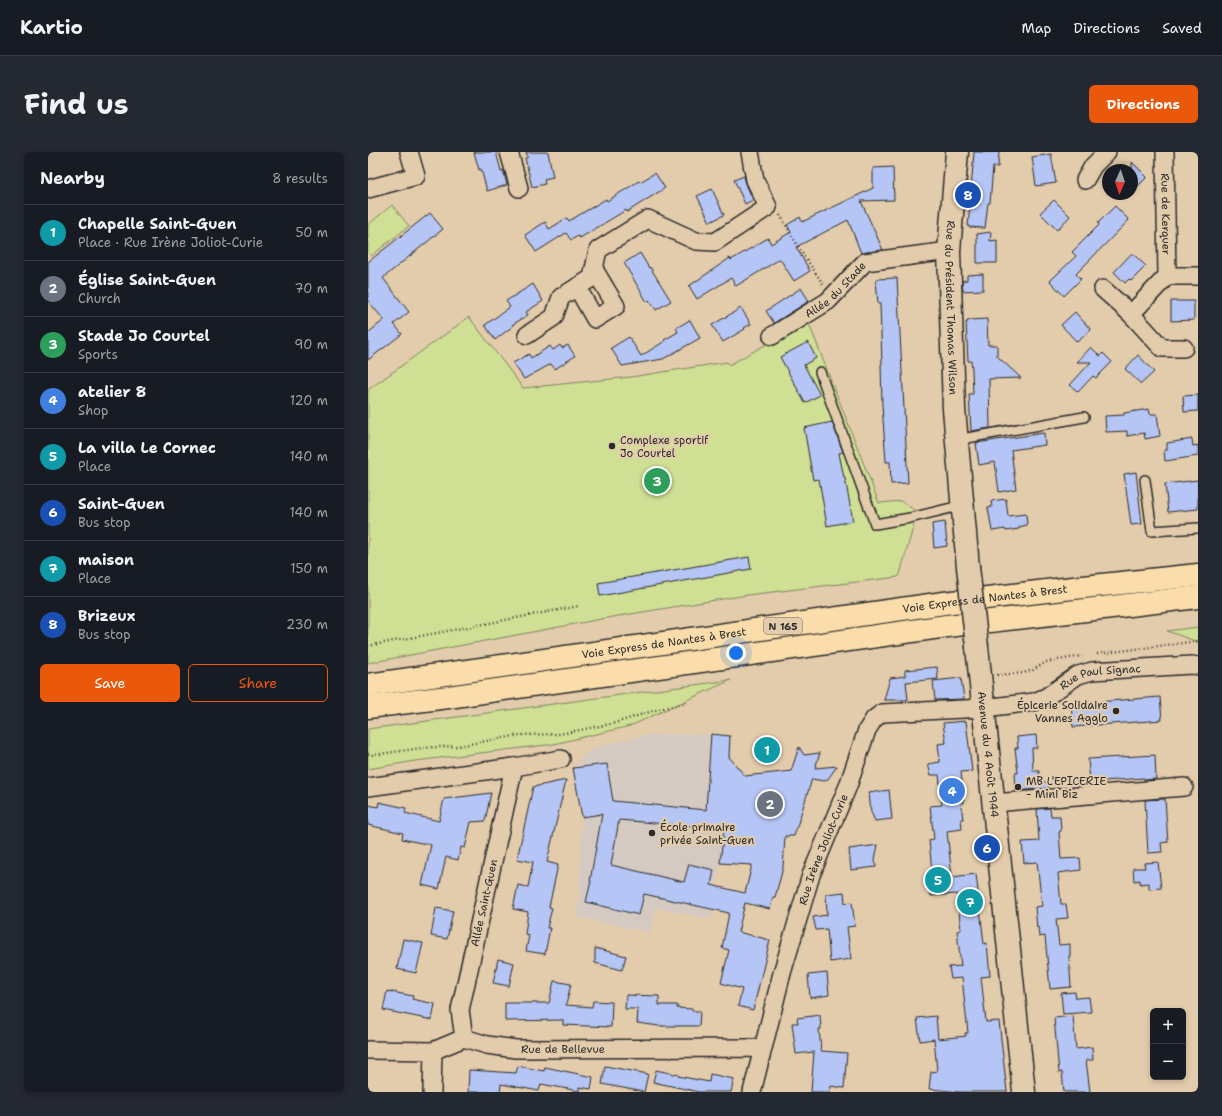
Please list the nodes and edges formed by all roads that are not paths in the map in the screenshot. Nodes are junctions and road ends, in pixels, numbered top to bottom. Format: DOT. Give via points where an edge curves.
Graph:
graph roads {
  1 [pos="409,152"];
  2 [pos="509,152"];
  3 [pos="750,152"];
  4 [pos="957,152"];
  5 [pos="1107,152"];
  6 [pos="1165,152"];
  7 [pos="1085,180"];
  8 [pos="519,188"];
  9 [pos="368,189"];
  10 [pos="949,251"];
  11 [pos="594,269"];
  12 [pos="1167,276"];
  13 [pos="1198,276"];
  14 [pos="577,287"];
  15 [pos="1103,289"];
  16 [pos="1131,314"];
  17 [pos="527,334"];
  18 [pos="772,336"];
  19 [pos="1184,348"];
  20 [pos="820,372"];
  21 [pos="1084,417"];
  22 [pos="956,440"];
  23 [pos="1145,480"];
  24 [pos="963,507"];
  25 [pos="1198,528"];
  26 [pos="1198,575"];
  27 [pos="1198,597"];
  28 [pos="1198,666"];
  29 [pos="368,684"];
  30 [pos="368,707"];
  31 [pos="984,708"];
  32 [pos="561,759"];
  33 [pos="514,767"];
  34 [pos="368,787"];
  35 [pos="1184,787"];
  36 [pos="994,803"];
  37 [pos="464,1038"];
  38 [pos="762,1049"];
  39 [pos="368,1050"];
  40 [pos="433,1051"];
  41 [pos="432,1092"];
  42 [pos="752,1092"];
  43 [pos="1024,1092"];
  1 -- 9 [label="street" via="416,176"];
  2 -- 8 [label="street"];
  3 -- 11 [label="street" via="755,180 768,208 716,242 696,241 648,219 598,250"];
  4 -- 10 [label="street, Rue du Président Thomas Wilson"];
  5 -- 7 [label="street" via="1093,166"];
  6 -- 12 [label="street, Rue de Kerquer"];
  10 -- 18 [label="street, Allée du Stade" via="865,262 828,301"];
  10 -- 22 [label="street, Rue du Président Thomas Wilson"];
  11 -- 14 [label="street" via="592,278"];
  11 -- 14 [label="street" via="616,306 595,319"];
  12 -- 13 [label="street"];
  12 -- 16 [label="street"];
  14 -- 17 [label="street" via="561,297 554,318"];
  15 -- 16 [label="street"];
  16 -- 19 [label="street" via="1162,348"];
  20 -- 24 [label="lane" via="875,524"];
  21 -- 22 [label="lane"];
  22 -- 24 [label="street, Avenue du 4 Août 1944"];
  23 -- 25 [label="lane" via="1152,531"];
  24 -- 31 [label="street, Avenue du 4 Août 1944, bridge"];
  26 -- 29 [label="highway, Voie Express de Nantes à Brest / N 165" via="959,601"];
  27 -- 30 [label="highway, Voie Express de Nantes à Brest / N 165" via="946,626"];
  28 -- 31 [label="street, Rue Paul Signac" via="1092,671 1078,675 1046,697 1034,702"];
  31 -- 36 [label="street, Avenue du 4 Août 1944"];
  31 -- 38 [label="street, Rue Irène Joliot-Curie" via="882,713 874,719 867,730 848,786 811,875"];
  32 -- 33 [label="street"];
  33 -- 34 [label="street"];
  33 -- 37 [label="street, Allée Saint-Guen" via="460,1010"];
  35 -- 36 [label="street"];
  36 -- 43 [label="street, Avenue du 4 Août 1944"];
  37 -- 38 [label="street, Rue de Bellevue" via="487,1045 516,1049"];
  37 -- 40 [label="street"];
  38 -- 42 [label="street, Rue Irène Joliot-Curie"];
  39 -- 40 [label="street"];
  40 -- 41 [label="street"];
}
